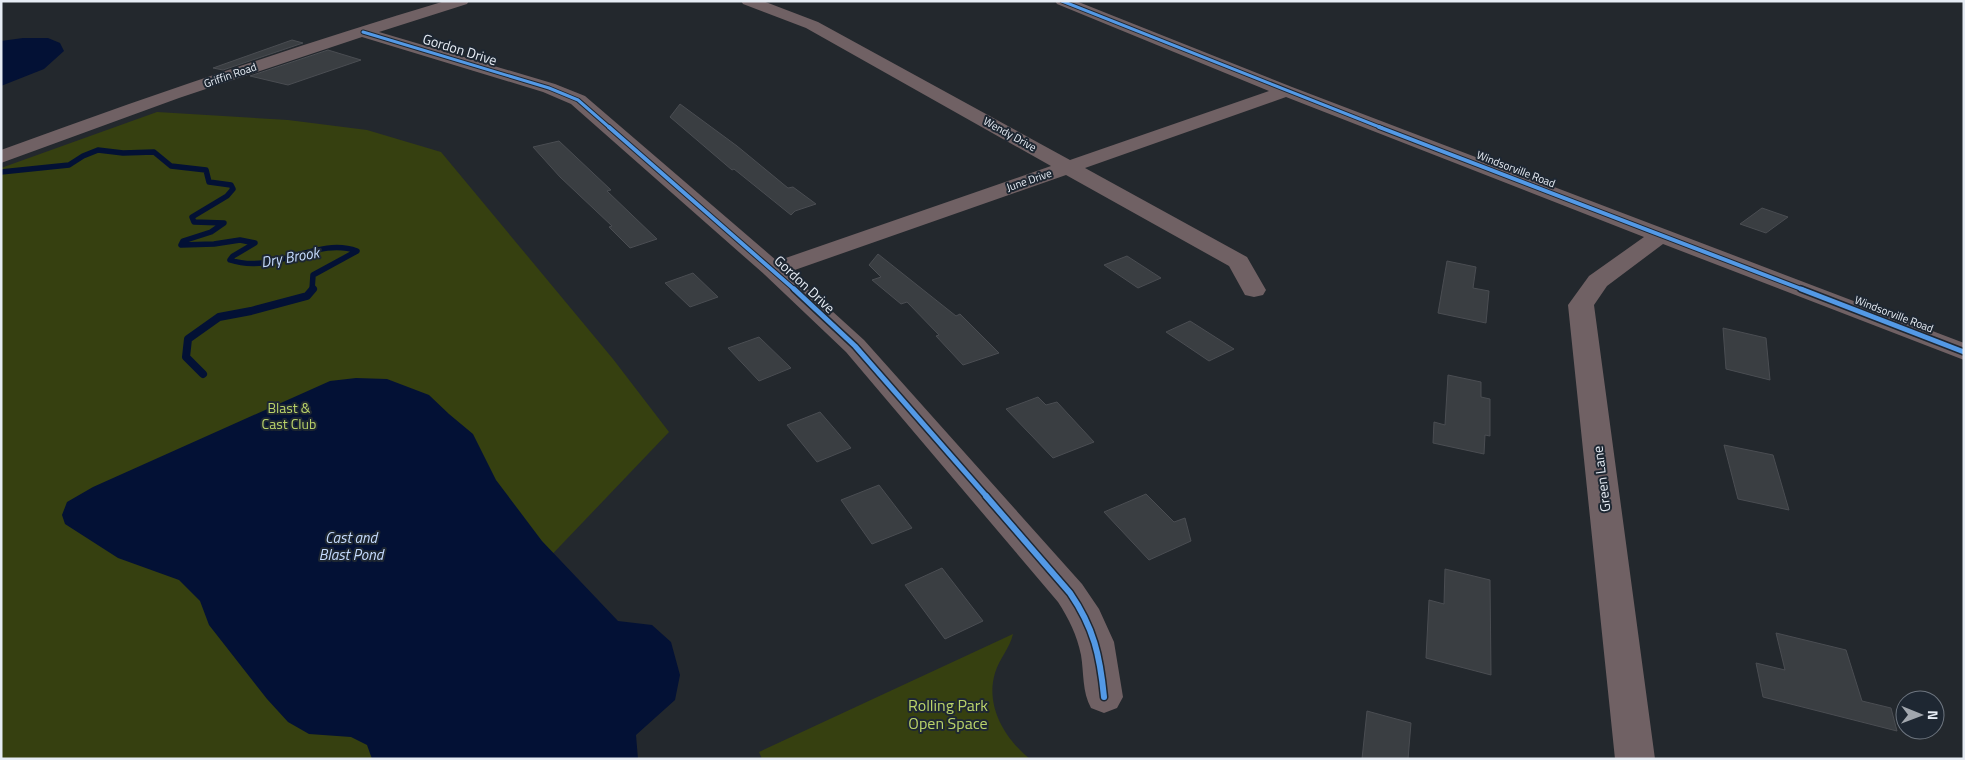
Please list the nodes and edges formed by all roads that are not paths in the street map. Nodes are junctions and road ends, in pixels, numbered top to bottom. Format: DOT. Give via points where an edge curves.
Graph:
graph roads {
  1 [pos="462,1"];
  2 [pos="748,1"];
  3 [pos="1062,1"];
  4 [pos="363,32"];
  5 [pos="1286,92"];
  6 [pos="1,156"];
  7 [pos="1069,167"];
  8 [pos="1661,235"];
  9 [pos="773,270"];
  10 [pos="1254,290"];
  11 [pos="1964,352"];
  12 [pos="1104,697"];
  13 [pos="1635,759"];
  1 -- 4 [label="street, Griffin Road"];
  2 -- 7 [label="street, Wendy Drive" via="812,25"];
  3 -- 5 [label="street, Windsorville Road"];
  4 -- 6 [label="street, Griffin Road" via="180,92"];
  4 -- 9 [label="street, Gordon Drive" via="549,88 578,100"];
  5 -- 7 [label="street, June Drive"];
  5 -- 8 [label="street, Windsorville Road"];
  7 -- 9 [label="street, June Drive"];
  7 -- 10 [label="street, Wendy Drive" via="1238,262"];
  8 -- 11 [label="street, Windsorville Road"];
  8 -- 13 [label="street, Green Lane" via="1598,281 1580,305"];
  9 -- 12 [label="street, Gordon Drive" via="855,346 1070,593 1085,615 1096,642"];
}
